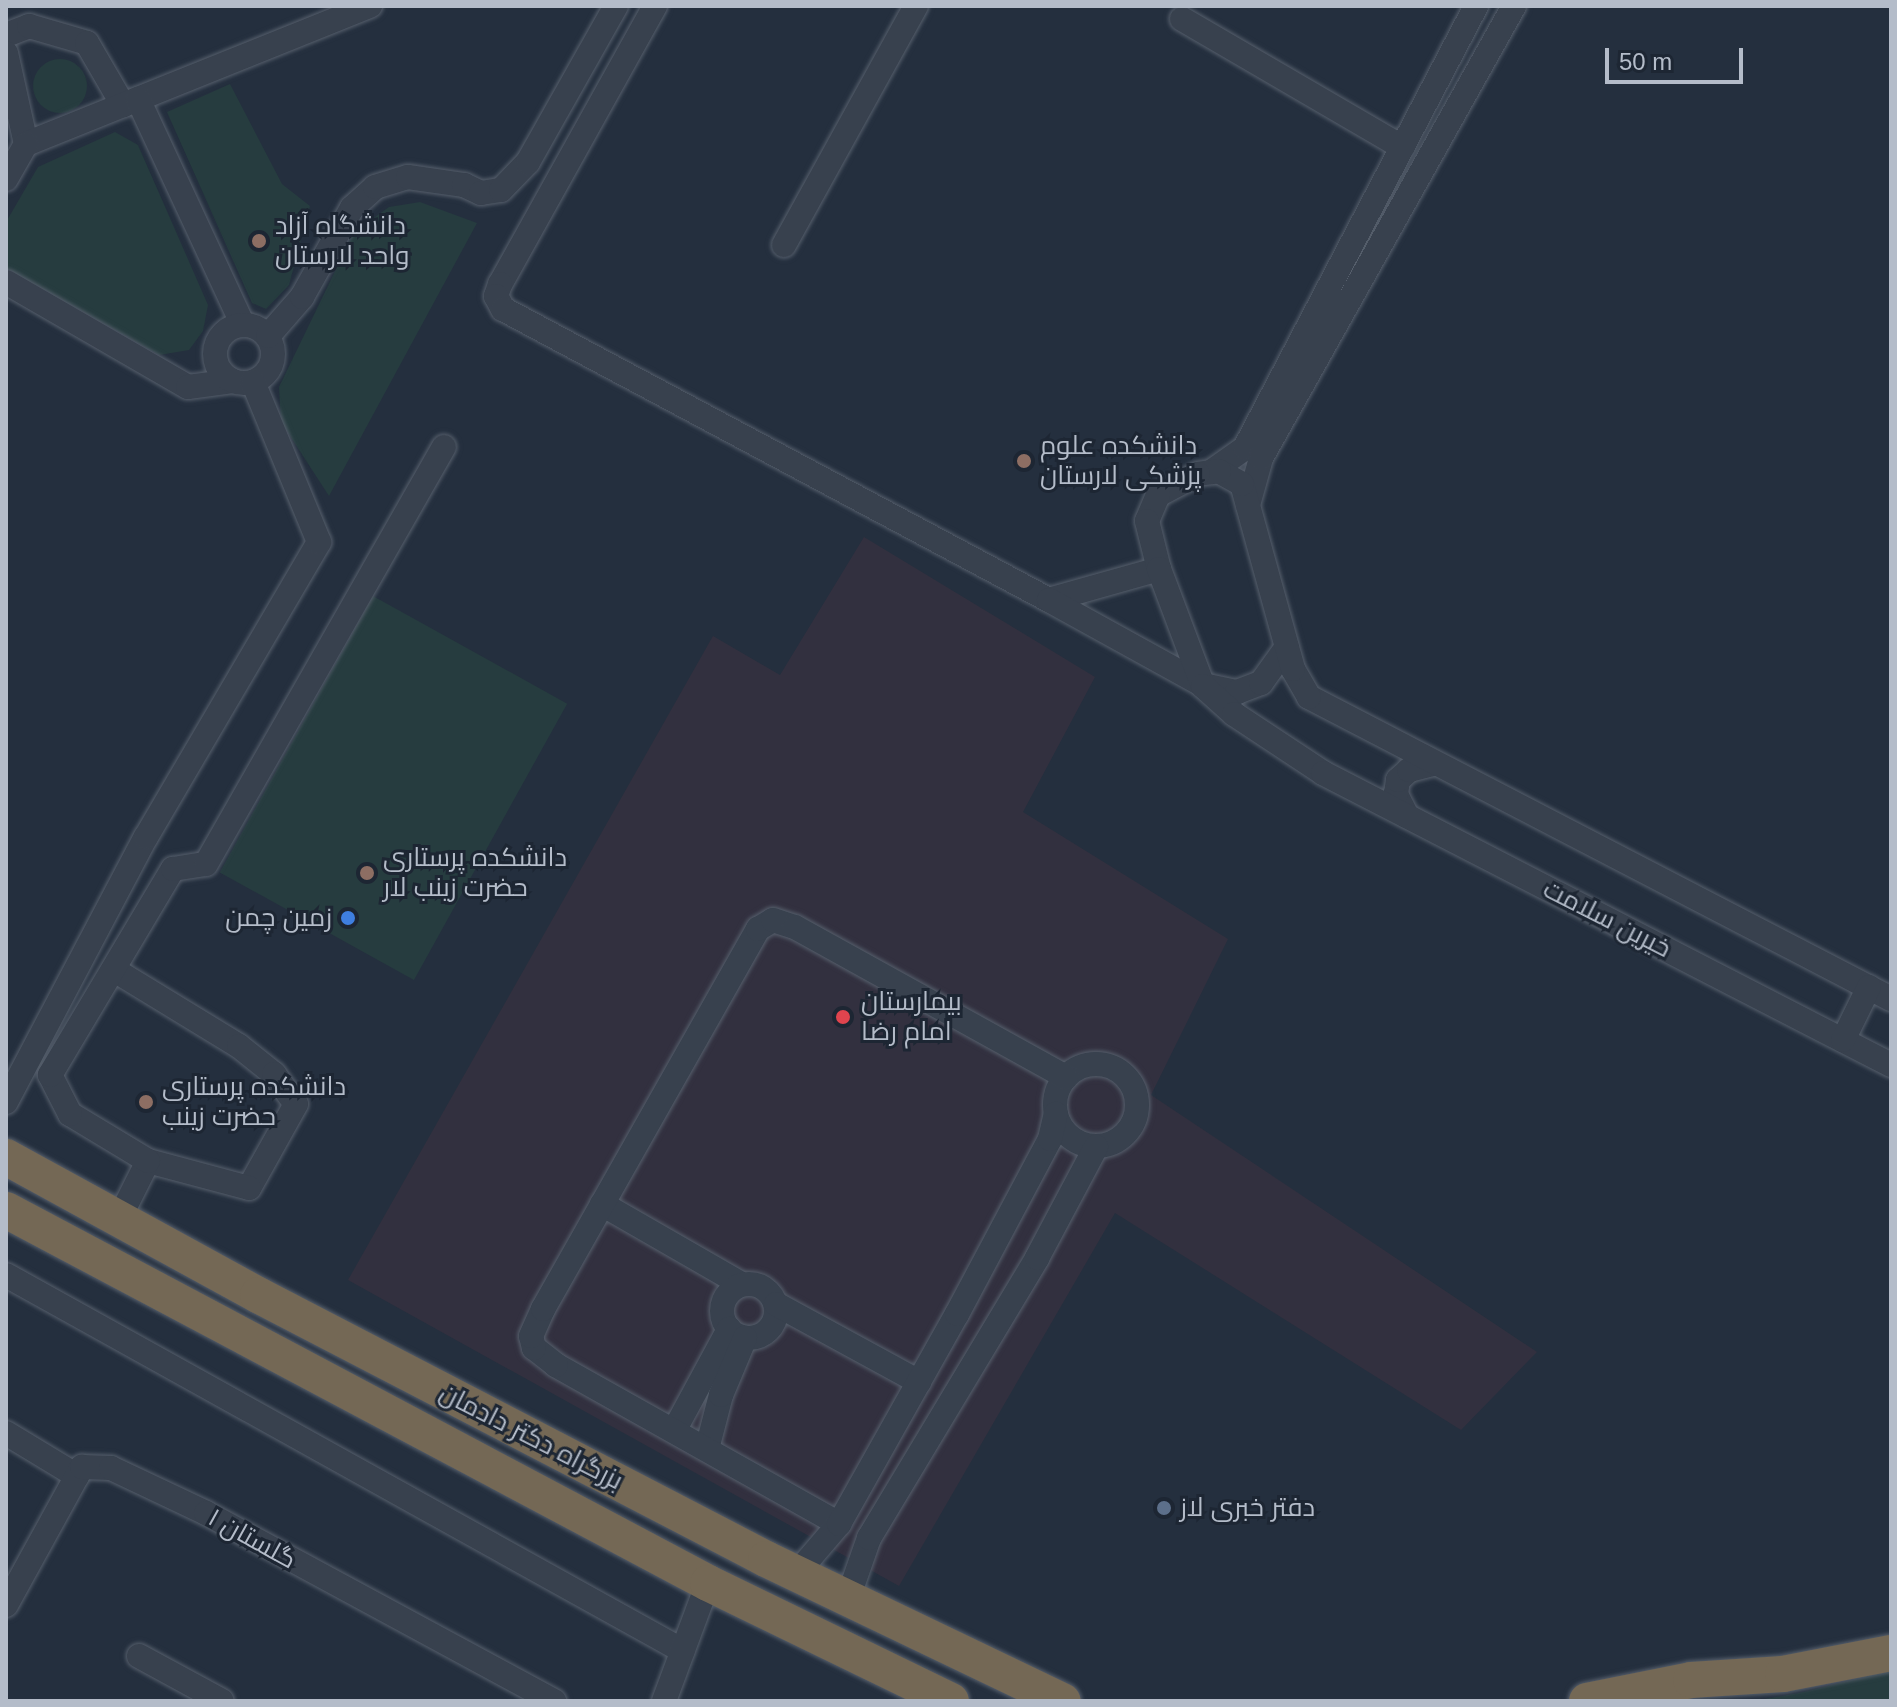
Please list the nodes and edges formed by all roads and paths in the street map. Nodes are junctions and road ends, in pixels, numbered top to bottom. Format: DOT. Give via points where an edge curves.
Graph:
graph roads {
  1 [pos="370,6"];
  2 [pos="616,6"];
  3 [pos="655,6"];
  4 [pos="916,6"];
  5 [pos="1476,6"];
  6 [pos="1514,6"];
  7 [pos="1182,19"];
  8 [pos="6,35"];
  9 [pos="6,53"];
  10 [pos="131,102"];
  11 [pos="26,144"];
  12 [pos="1402,147"];
  13 [pos="6,179"];
  14 [pos="784,245"];
  15 [pos="6,282"];
  16 [pos="243,325"];
  17 [pos="268,336"];
  18 [pos="243,381"];
  19 [pos="444,447"];
  20 [pos="1211,472"];
  21 [pos="1248,505"];
  22 [pos="1159,569"];
  23 [pos="1049,600"];
  24 [pos="1287,647"];
  25 [pos="1203,685"];
  26 [pos="1433,764"];
  27 [pos="1407,816"];
  28 [pos="116,971"];
  29 [pos="1869,987"];
  30 [pos="1891,999"];
  31 [pos="1843,1040"];
  32 [pos="1891,1065"];
  33 [pos="1066,1077"];
  34 [pos="6,1102"];
  35 [pos="1056,1114"];
  36 [pos="1096,1147"];
  37 [pos="8,1155"];
  38 [pos="148,1161"];
  39 [pos="602,1204"];
  40 [pos="6,1210"];
  41 [pos="119,1219"];
  42 [pos="6,1275"];
  43 [pos="741,1284"];
  44 [pos="258,1295"];
  45 [pos="776,1304"];
  46 [pos="737,1334"];
  47 [pos="235,1336"];
  48 [pos="919,1382"];
  49 [pos="675,1429"];
  50 [pos="6,1433"];
  51 [pos="707,1449"];
  52 [pos="77,1476"];
  53 [pos="839,1524"];
  54 [pos="797,1573"];
  55 [pos="708,1583"];
  56 [pos="848,1598"];
  57 [pos="6,1605"];
  58 [pos="683,1651"];
  59 [pos="1891,1653"];
  60 [pos="139,1656"];
  61 [pos="222,1701"];
  62 [pos="554,1701"];
  63 [pos="664,1701"];
  64 [pos="951,1701"];
  65 [pos="1063,1701"];
  66 [pos="1587,1701"];
  1 -- 10 [label="street"];
  2 -- 17 [label="street" via="528,162 501,190 481,193 464,185 408,177 375,187 352,208 302,297"];
  3 -- 23 [label="street" via="500,284 496,296 503,309"];
  4 -- 14 [label="street"];
  5 -- 12 [label="street"];
  6 -- 21 [label="street" via="1261,458"];
  7 -- 12 [label="street"];
  8 -- 10 [label="street" via="29,26 87,43"];
  9 -- 11 [label="street"];
  10 -- 11 [label="street"];
  10 -- 16 [label="street"];
  11 -- 13 [label="street"];
  12 -- 20 [label="street" via="1245,448"];
  15 -- 18 [label="street" via="188,387"];
  16 -- 17 [label="street"];
  16 -- 18 [label="street" via="225,331 215,348 219,368"];
  17 -- 18 [label="street" via="272,363"];
  18 -- 34 [label="street" via="319,542 146,837"];
  19 -- 28 [label="street" via="206,864 173,869"];
  20 -- 21 [label="street" via="1242,484"];
  20 -- 22 [label="street" via="1158,495 1147,521"];
  21 -- 24 [label="street"];
  22 -- 23 [label="street"];
  22 -- 25 [label="street"];
  23 -- 25 [label="street"];
  24 -- 25 [label="street" via="1261,683 1237,692"];
  24 -- 26 [label="street" via="1309,697"];
  25 -- 27 [label="street, خیرین سلامت" via="1273,743"];
  26 -- 27 [label="street" via="1409,770 1398,780 1396,794"];
  26 -- 29 [label="street"];
  27 -- 31 [label="street, خیرین سلامت"];
  28 -- 38 [label="street" via="50,1075 70,1114"];
  28 -- 38 [label="street" via="239,1046 274,1074 296,1104 249,1188"];
  29 -- 30 [label="street"];
  29 -- 31 [label="street"];
  31 -- 32 [label="street, خیرین سلامت"];
  33 -- 35 [label="street"];
  33 -- 36 [label="street" via="1077,1069 1103,1065 1115,1069 1133,1088 1137,1115 1131,1128 1110,1145"];
  33 -- 39 [label="street" via="795,927 773,920 758,929"];
  35 -- 36 [label="street" via="1070,1137"];
  35 -- 48 [label="street" via="1050,1139"];
  36 -- 56 [label="street" via="1037,1258 869,1538"];
  37 -- 41 [label="highway, بزرگراه دکتر دادمان"];
  38 -- 41 [label="street"];
  39 -- 43 [label="street"];
  39 -- 49 [label="street" via="543,1309 531,1336 534,1348"];
  40 -- 47 [label="highway, بزرگراه دکتر دادمان"];
  41 -- 44 [label="highway, بزرگراه دکتر دادمان"];
  42 -- 58 [label="street"];
  43 -- 45 [label="street" via="759,1285"];
  43 -- 46 [label="street" via="722,1303"];
  44 -- 47 [label="highway"];
  44 -- 54 [label="highway, بزرگراه دکتر دادمان"];
  45 -- 46 [label="street" via="770,1329"];
  45 -- 48 [label="street"];
  46 -- 49 [label="street"];
  46 -- 51 [label="street"];
  47 -- 55 [label="highway, بزرگراه دکتر دادمان"];
  48 -- 53 [label="street"];
  49 -- 51 [label="street"];
  50 -- 52 [label="street"];
  51 -- 53 [label="street"];
  52 -- 57 [label="street"];
  52 -- 62 [label="street, گلستان ۱" via="82,1467 111,1468 156,1488"];
  53 -- 54 [label="street"];
  54 -- 56 [label="highway, بزرگراه دکتر دادمان"];
  55 -- 58 [label="street"];
  55 -- 64 [label="highway, بزرگراه دکتر دادمان"];
  56 -- 65 [label="highway, بزرگراه دکتر دادمان"];
  58 -- 63 [label="street"];
  59 -- 66 [label="highway" via="1783,1674 1691,1680"];
  60 -- 61 [label="street"];
}
